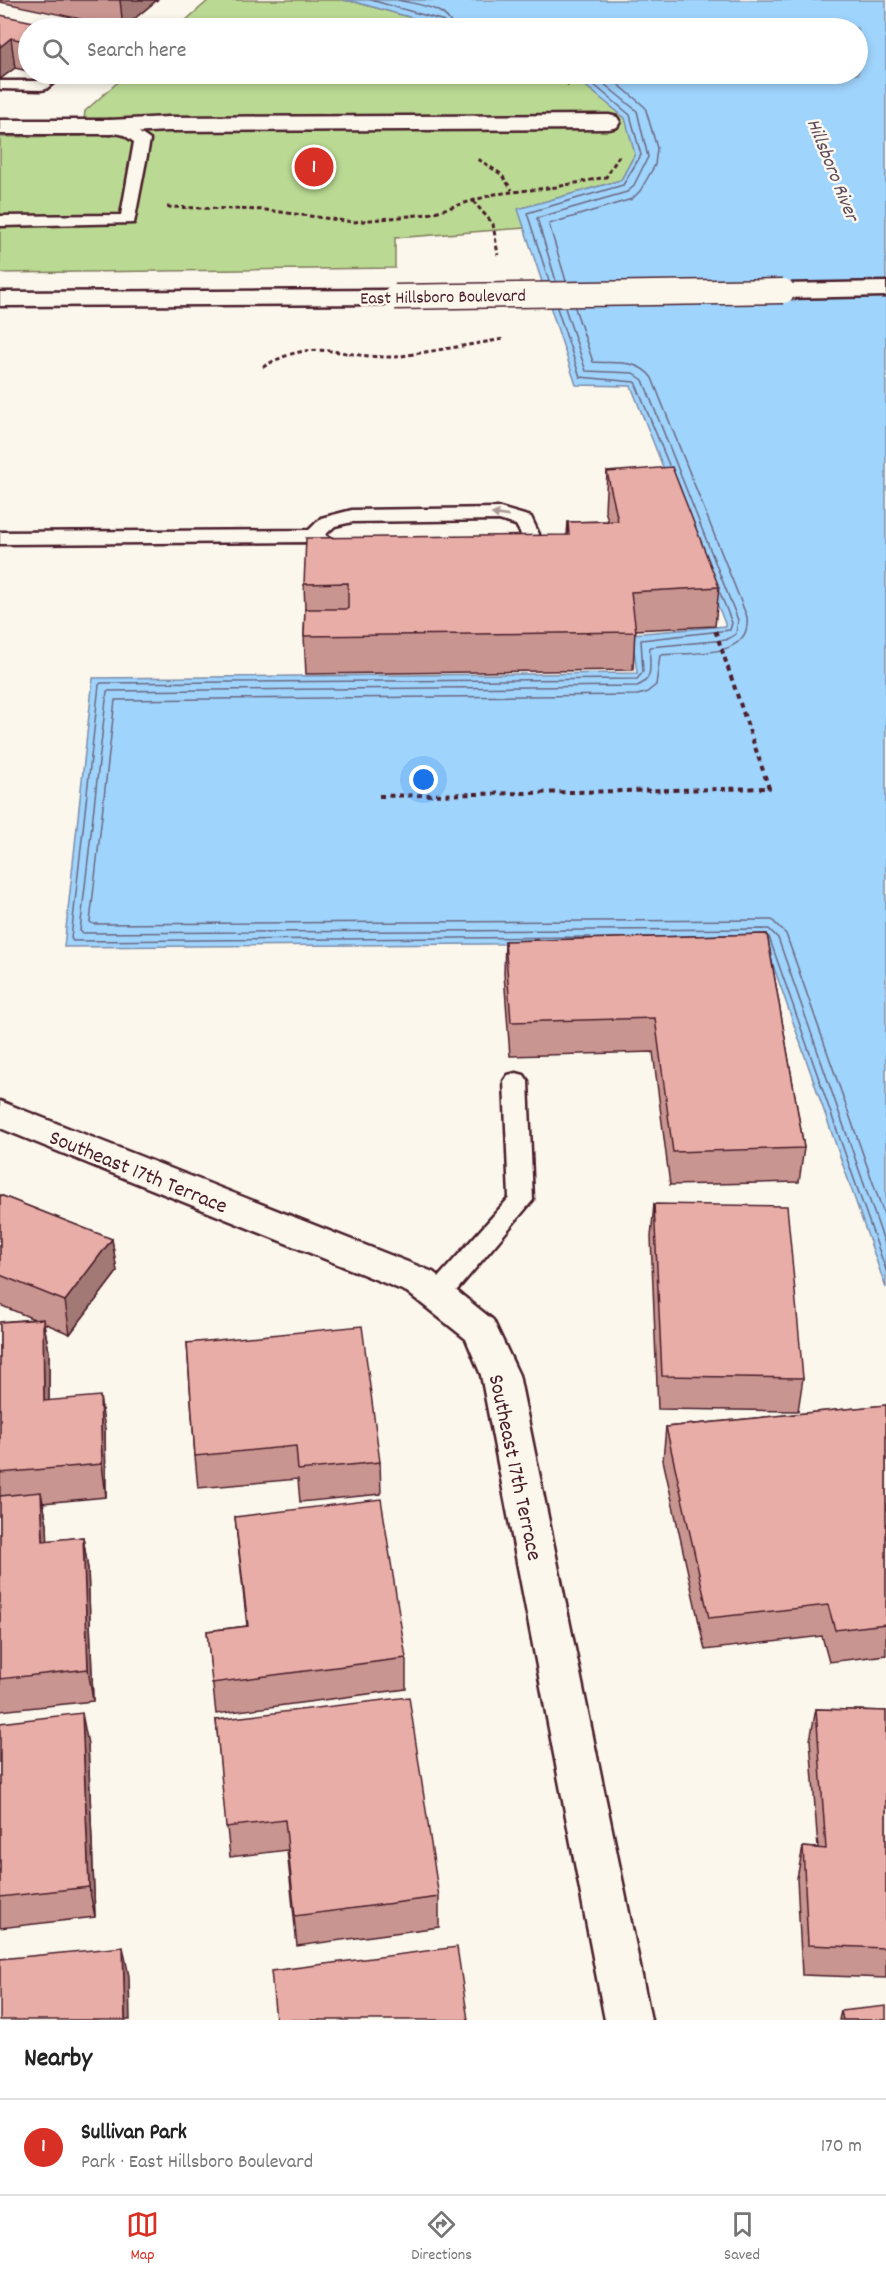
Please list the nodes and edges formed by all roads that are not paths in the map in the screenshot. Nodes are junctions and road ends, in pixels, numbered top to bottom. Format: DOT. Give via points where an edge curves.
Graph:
graph roads {
  1 [pos="44,84"];
  2 [pos="0,85"];
  3 [pos="609,122"];
  4 [pos="0,127"];
  5 [pos="110,127"];
  6 [pos="0,221"];
  7 [pos="886,290"];
  8 [pos="0,299"];
  9 [pos="314,536"];
  10 [pos="0,538"];
  11 [pos="484,551"];
  12 [pos="361,554"];
  13 [pos="516,1081"];
  14 [pos="0,1114"];
  15 [pos="437,1296"];
  16 [pos="628,2020"];
  1 -- 2 [label="lane"];
  3 -- 5 [label="street"];
  4 -- 5 [label="street"];
  5 -- 6 [label="lane" via="142,140 128,220"];
  7 -- 8 [label="street, East Hillsboro Boulevard, bridge"];
  9 -- 10 [label="lane"];
  11 -- 9 [label="lane, one-way" via="507,551 525,544 530,534 524,520 500,514 352,516 328,522"];
  9 -- 12 [label="lane" via="330,547"];
  13 -- 15 [label="lane" via="521,1200"];
  14 -- 15 [label="street, Southeast 17th Terrace" via="420,1282"];
  15 -- 16 [label="street, Southeast 17th Terrace" via="480,1330 500,1375"];
}
